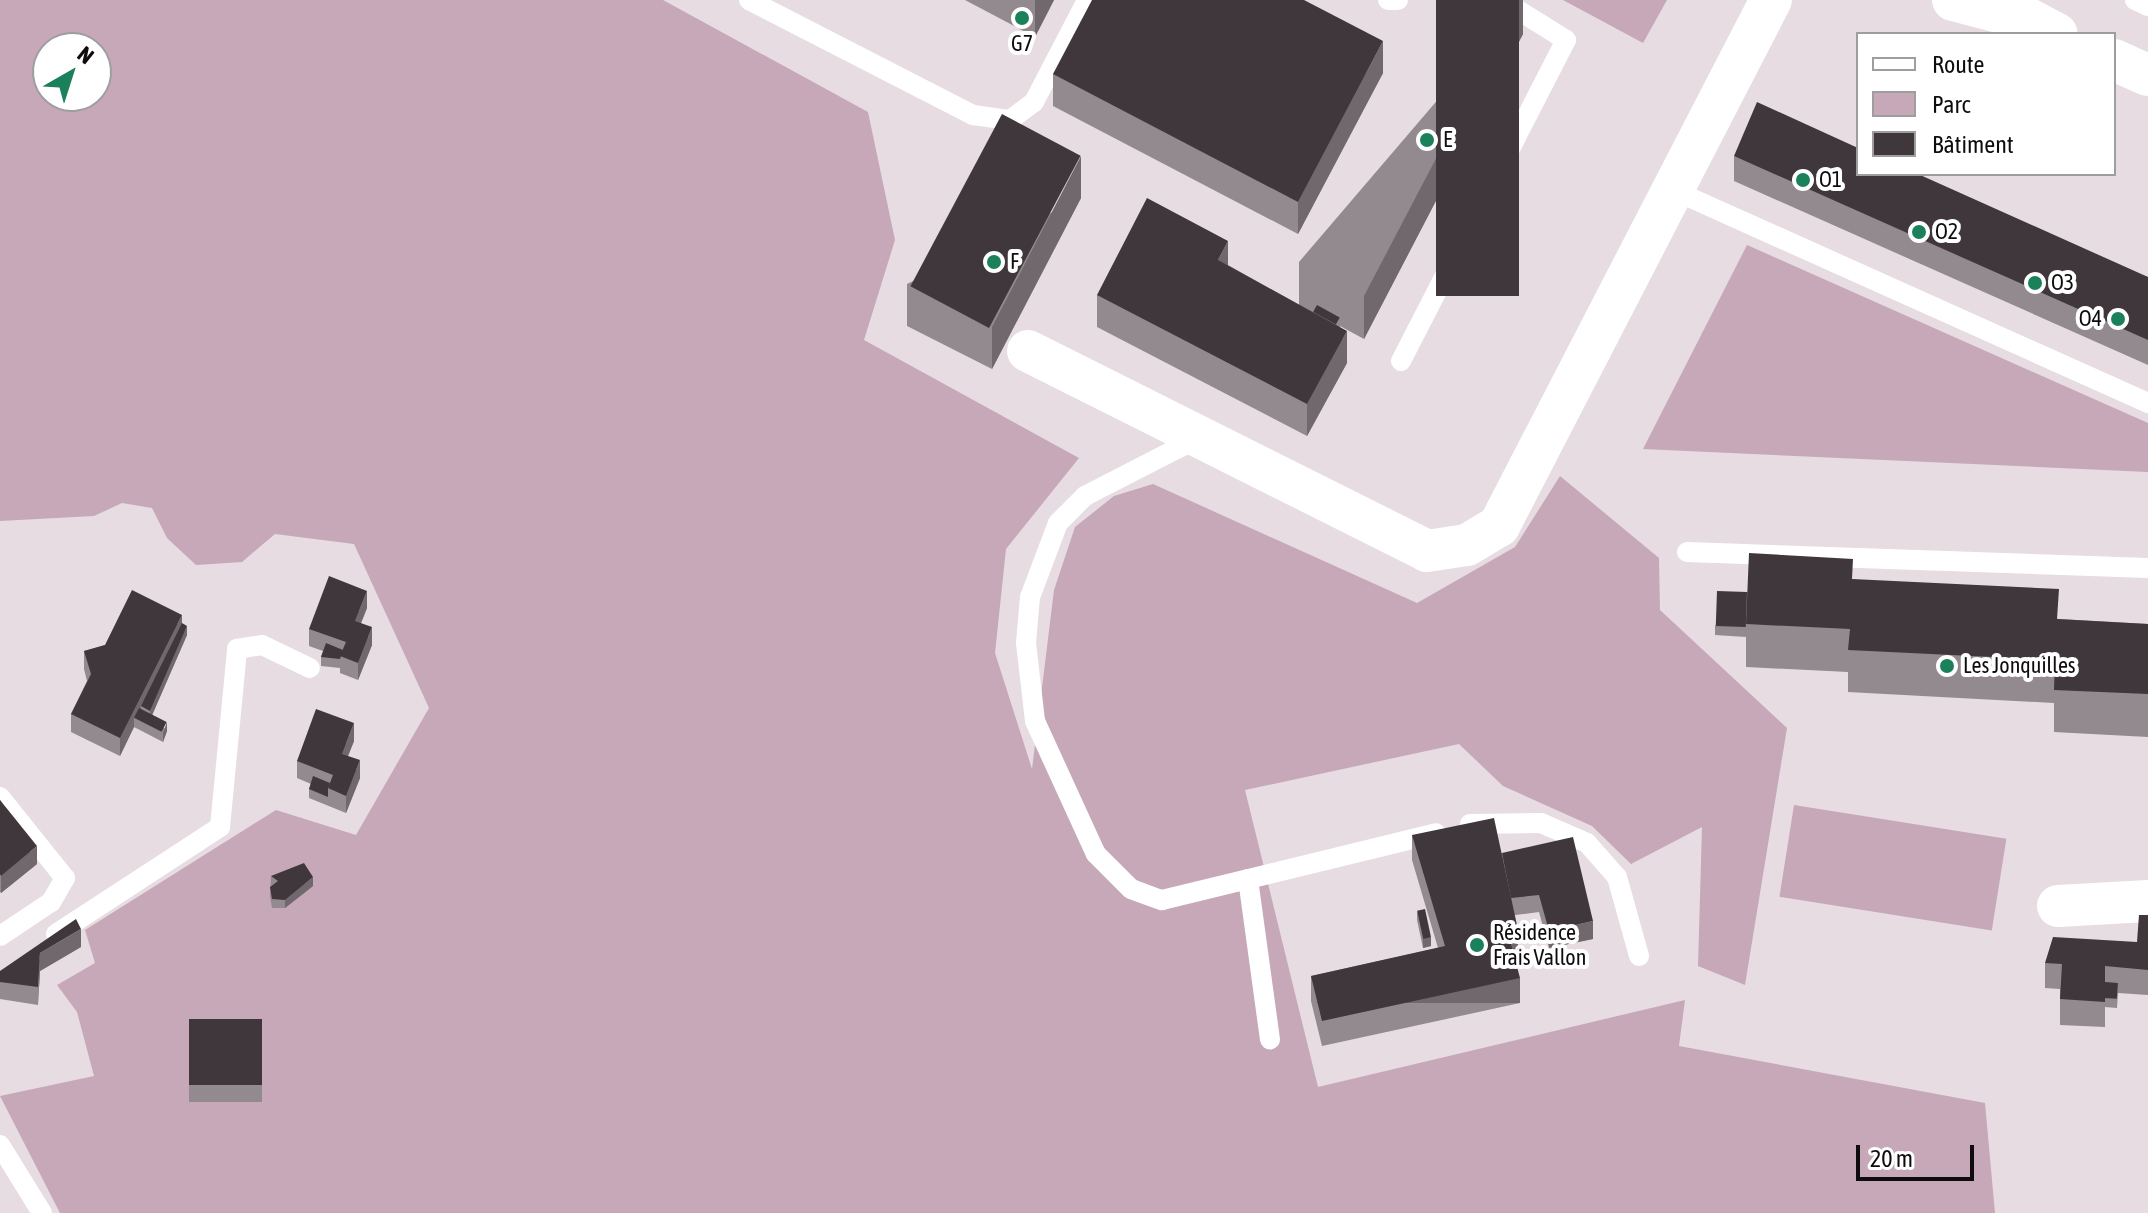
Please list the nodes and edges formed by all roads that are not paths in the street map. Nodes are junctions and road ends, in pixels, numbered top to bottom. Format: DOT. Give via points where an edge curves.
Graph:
graph roads {
  1 [pos="749,0"];
  2 [pos="1087,0"];
  3 [pos="1388,0"];
  4 [pos="1398,0"];
  5 [pos="1502,0"];
  6 [pos="1771,0"];
  7 [pos="1953,0"];
  8 [pos="2135,0"];
  9 [pos="2148,6"];
  10 [pos="2006,8"];
  11 [pos="2053,32"];
  12 [pos="2116,61"];
  13 [pos="2148,75"];
  14 [pos="1673,190"];
  15 [pos="1028,351"];
  16 [pos="1401,361"];
  17 [pos="2148,403"];
  18 [pos="1194,440"];
  19 [pos="1687,552"];
  20 [pos="2148,568"];
  21 [pos="310,668"];
  22 [pos="0,797"];
  23 [pos="1248,879"];
  24 [pos="2148,901"];
  25 [pos="2058,906"];
  26 [pos="0,936"];
  27 [pos="38,947"];
  28 [pos="1639,956"];
  29 [pos="1270,1039"];
  30 [pos="0,1145"];
  31 [pos="42,1213"];
  1 -- 2 [label="lane" via="973,115 1010,120 1034,102"];
  3 -- 4 [label="lane"];
  5 -- 16 [label="lane" via="1566,40"];
  6 -- 14 [label="street"];
  7 -- 10 [label="street"];
  8 -- 9 [label="lane"];
  10 -- 11 [label="street"];
  12 -- 13 [label="street"];
  14 -- 17 [label="lane"];
  14 -- 18 [label="street" via="1499,526 1467,545 1427,551"];
  15 -- 18 [label="street"];
  18 -- 23 [label="lane" via="1085,496 1058,523 1030,597 1026,643 1035,721 1070,810 1096,854 1131,889 1162,900"];
  19 -- 20 [label="lane"];
  21 -- 27 [label="lane" via="262,645 237,649 220,827"];
  22 -- 26 [label="lane" via="65,878 51,902"];
  23 -- 28 [label="lane" via="1487,820 1541,823 1587,843 1617,877"];
  23 -- 29 [label="lane"];
  24 -- 25 [label="street"];
  30 -- 31 [label="lane"];
}
